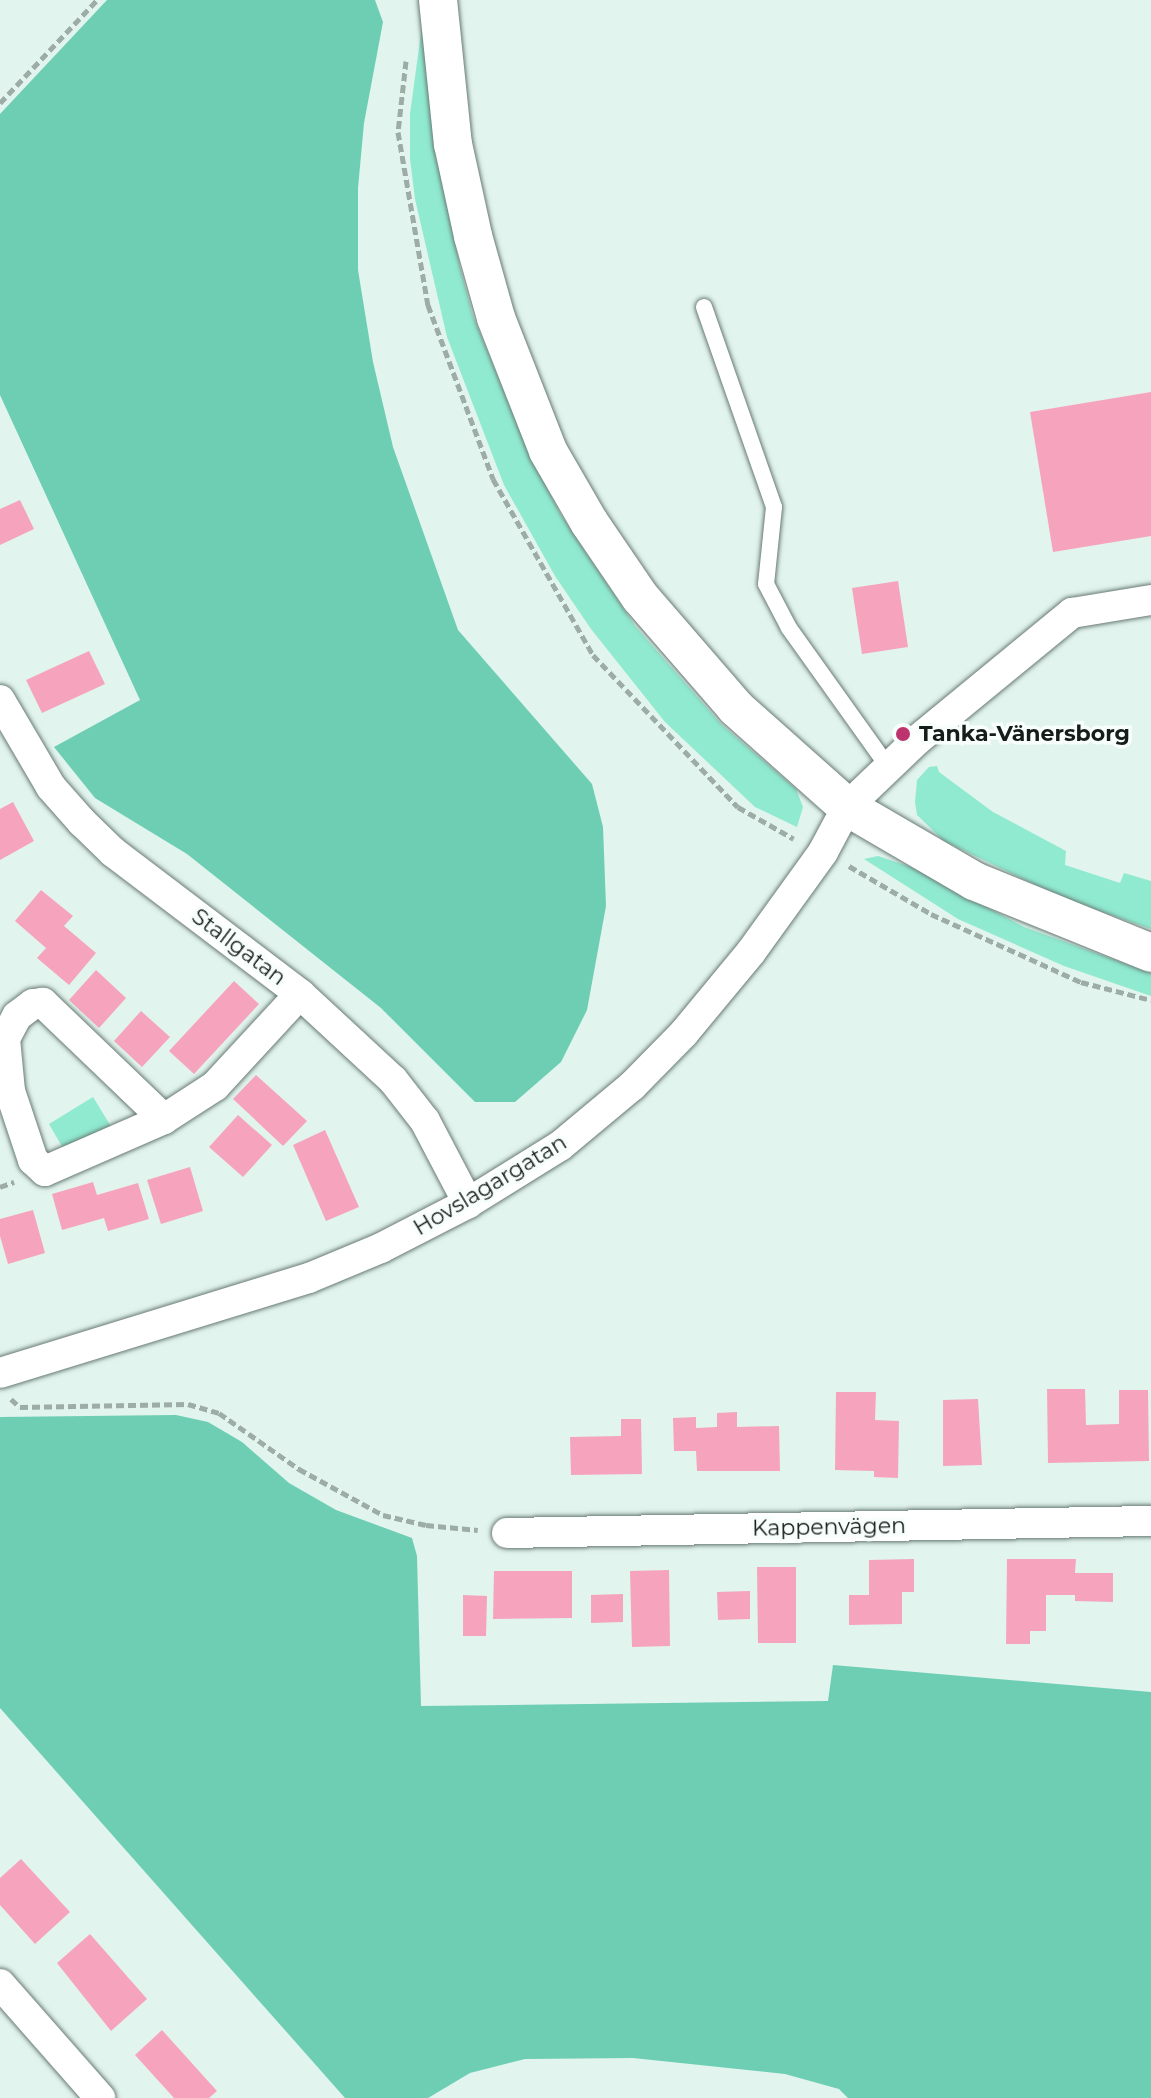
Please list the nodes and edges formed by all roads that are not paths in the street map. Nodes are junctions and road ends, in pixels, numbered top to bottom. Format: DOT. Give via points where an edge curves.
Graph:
graph roads {
  1 [pos="438,0"];
  2 [pos="704,307"];
  3 [pos="1151,600"];
  4 [pos="0,700"];
  5 [pos="888,767"];
  6 [pos="847,807"];
  7 [pos="1151,953"];
  8 [pos="300,994"];
  9 [pos="164,1119"];
  10 [pos="468,1203"];
  11 [pos="0,1373"];
  12 [pos="1151,1521"];
  13 [pos="507,1533"];
  14 [pos="0,1984"];
  15 [pos="100,2098"];
  1 -- 6 [label="street" via="453,144 473,236 496,318 548,451 640,597 686,653 736,708"];
  2 -- 5 [label="lane" via="774,507 766,584 789,628"];
  3 -- 5 [label="street, Hovslagargatan" via="1072,613"];
  4 -- 8 [label="street, Stallgatan" via="51,787 82,822 113,852"];
  5 -- 6 [label="street, Hovslagargatan"];
  6 -- 7 [label="street" via="974,881"];
  6 -- 10 [label="street, Hovslagargatan" via="823,852 751,952 684,1033 632,1086 560,1146"];
  8 -- 9 [label="street" via="215,1086"];
  8 -- 10 [label="street, Stallgatan" via="393,1080 425,1121"];
  9 -- 9 [label="street" via="45,1171 33,1160 10,1091 4,1053 10,1027 33,1004 43,1003"];
  10 -- 11 [label="street, Hovslagargatan" via="309,1278"];
  12 -- 13 [label="street, Kappenvägen"];
  14 -- 15 [label="street"];
}
